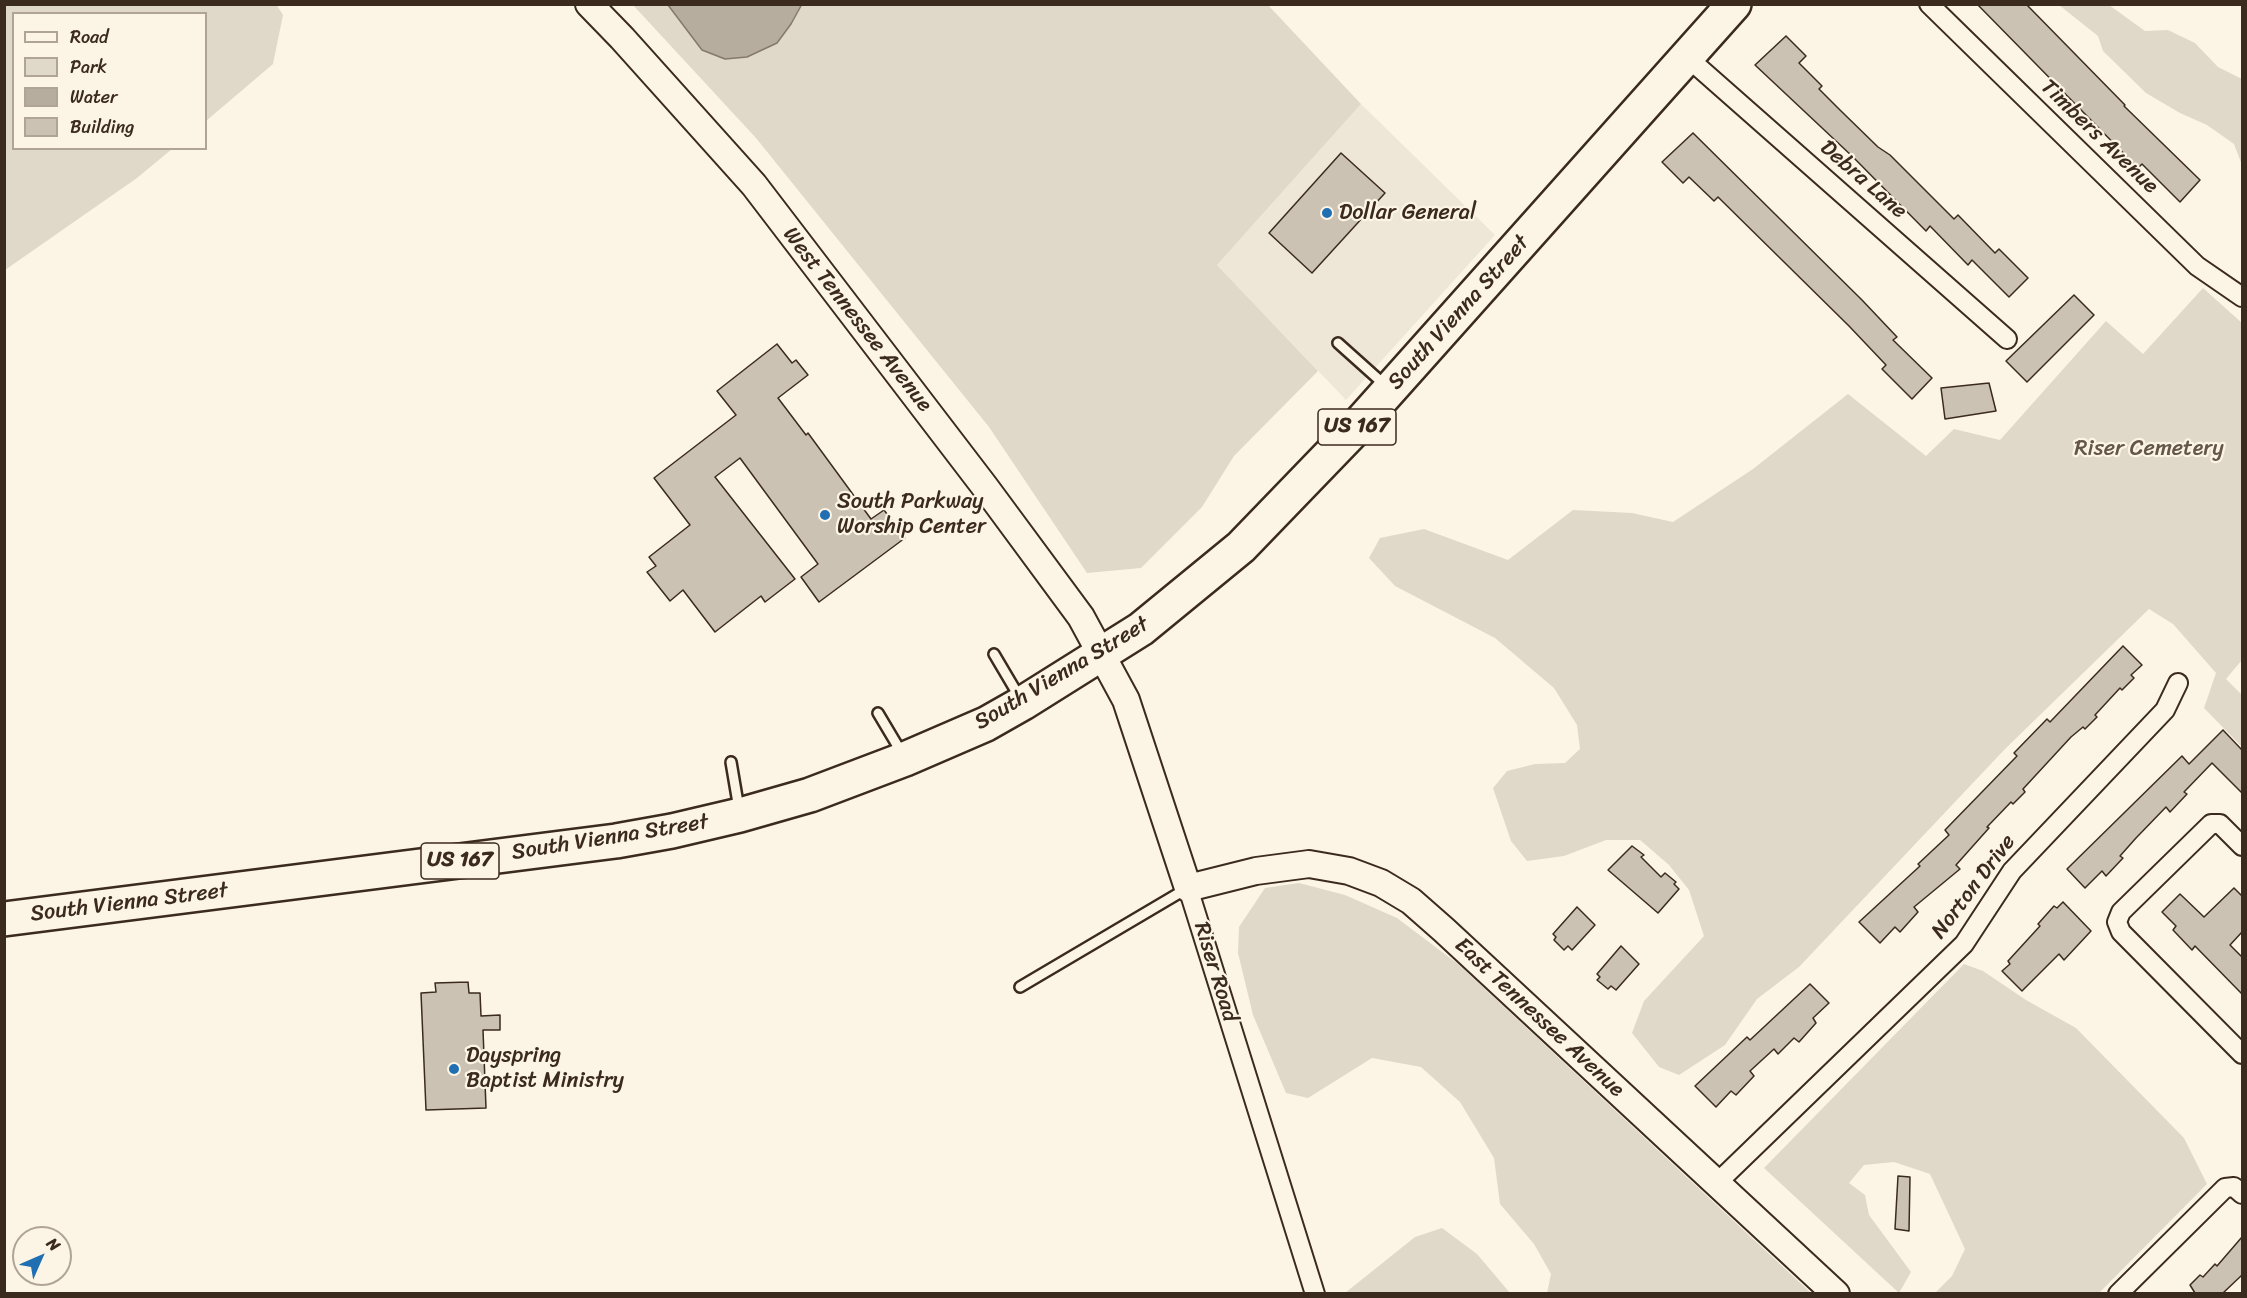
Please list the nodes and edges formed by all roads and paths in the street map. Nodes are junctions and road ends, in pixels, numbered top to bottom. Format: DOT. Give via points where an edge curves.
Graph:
graph roads {
  1 [pos="589,4"];
  2 [pos="1734,4"];
  3 [pos="1929,4"];
  4 [pos="1687,57"];
  5 [pos="2242,297"];
  6 [pos="2007,339"];
  7 [pos="1338,344"];
  8 [pos="1390,389"];
  9 [pos="994,654"];
  10 [pos="1102,655"];
  11 [pos="2178,683"];
  12 [pos="1023,703"];
  13 [pos="878,712"];
  14 [pos="905,759"];
  15 [pos="731,762"];
  16 [pos="740,815"];
  17 [pos="2242,846"];
  18 [pos="1188,888"];
  19 [pos="4,919"];
  20 [pos="1020,987"];
  21 [pos="2242,1054"];
  22 [pos="1717,1184"];
  23 [pos="2242,1194"];
  24 [pos="1315,1293"];
  25 [pos="1836,1293"];
  26 [pos="2118,1293"];
  1 -- 10 [label="main road, West Tennessee Avenue" via="753,185 992,496 1081,617"];
  2 -- 4 [label="highway, South Vienna Street / US 167"];
  3 -- 5 [label="street, Timbers Avenue" via="2197,266"];
  4 -- 6 [label="street, Debra Lane"];
  4 -- 8 [label="highway, South Vienna Street / US 167"];
  7 -- 8 [label="lane"];
  8 -- 10 [label="highway, South Vienna Street / US 167" via="1241,547 1141,629"];
  9 -- 12 [label="lane"];
  10 -- 12 [label="highway, South Vienna Street / US 167"];
  10 -- 18 [label="main road, Riser Road" via="1126,700"];
  11 -- 22 [label="street, Norton Drive" via="2165,710 2012,871 1964,944"];
  12 -- 14 [label="highway, South Vienna Street / US 167" via="986,724"];
  13 -- 14 [label="lane"];
  14 -- 16 [label="highway, South Vienna Street / US 167" via="810,795"];
  15 -- 16 [label="lane"];
  16 -- 19 [label="highway, South Vienna Street / US 167" via="616,840"];
  17 -- 21 [label="street" via="2220,824 2211,824 2121,912 2117,922 2121,932"];
  18 -- 20 [label="lane"];
  18 -- 22 [label="main road, East Tennessee Avenue" via="1256,871 1309,864 1349,871 1381,883 1411,901 1444,930"];
  18 -- 24 [label="street, Riser Road"];
  22 -- 25 [label="main road, East Tennessee Avenue"];
  23 -- 26 [label="street" via="2234,1187 2224,1188"];
}
